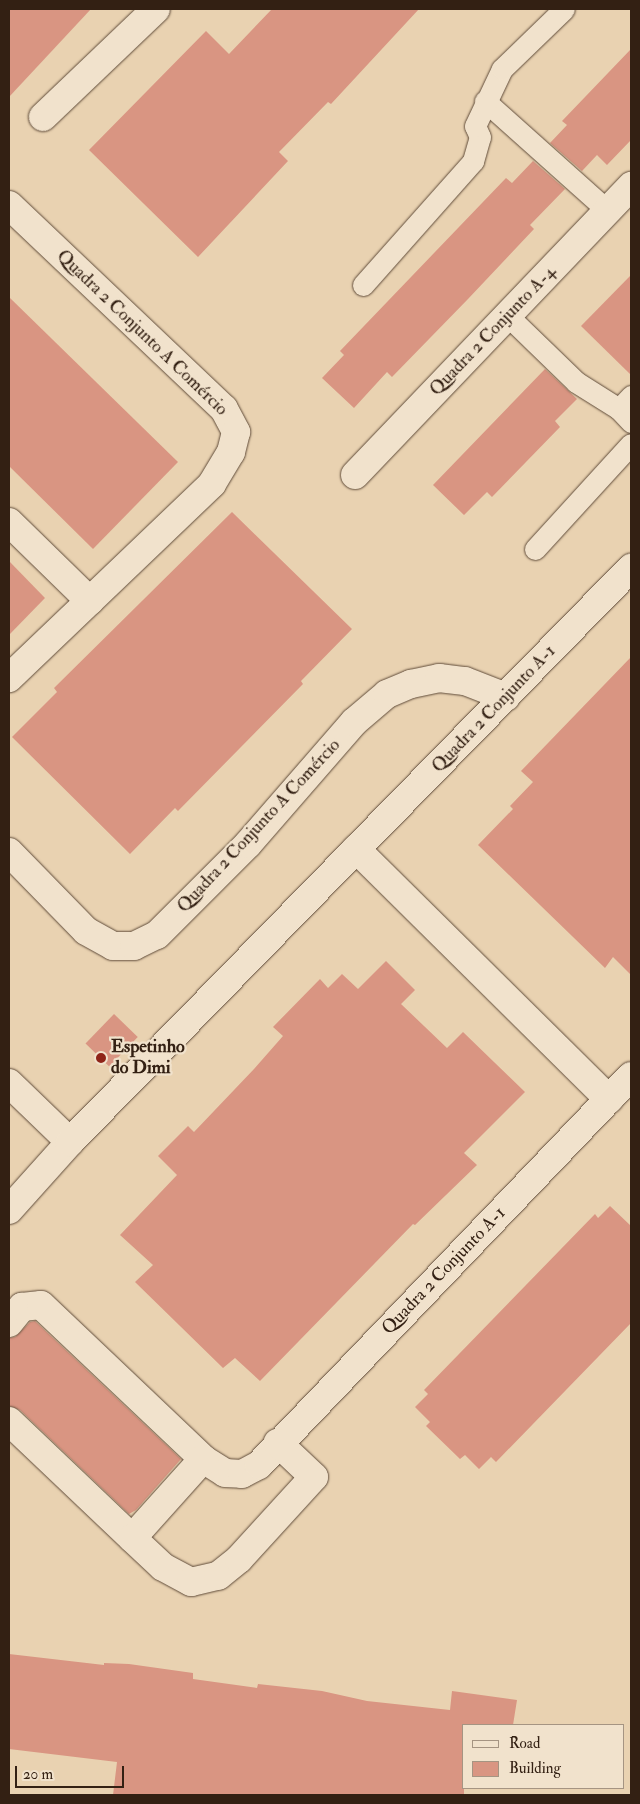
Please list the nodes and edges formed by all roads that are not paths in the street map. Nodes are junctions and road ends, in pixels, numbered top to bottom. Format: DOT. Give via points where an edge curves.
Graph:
graph roads {
  1 [pos="156,9"];
  2 [pos="564,9"];
  3 [pos="485,101"];
  4 [pos="43,117"];
  5 [pos="631,186"];
  6 [pos="9,205"];
  7 [pos="608,211"];
  8 [pos="363,285"];
  9 [pos="508,316"];
  10 [pos="627,409"];
  11 [pos="631,444"];
  12 [pos="355,475"];
  13 [pos="9,522"];
  14 [pos="535,549"];
  15 [pos="631,568"];
  16 [pos="90,601"];
  17 [pos="9,678"];
  18 [pos="506,696"];
  19 [pos="356,849"];
  20 [pos="9,852"];
  21 [pos="631,1076"];
  22 [pos="9,1083"];
  23 [pos="609,1099"];
  24 [pos="70,1142"];
  25 [pos="9,1210"];
  26 [pos="9,1324"];
  27 [pos="9,1421"];
  28 [pos="278,1443"];
  29 [pos="203,1459"];
  30 [pos="132,1538"];
  1 -- 4 [label="street"];
  2 -- 3 [label="lane" via="502,69"];
  3 -- 7 [label="lane"];
  3 -- 8 [label="lane" via="475,126 480,137 473,161"];
  5 -- 7 [label="street, Quadra 2 Conjunto A-4"];
  6 -- 16 [label="street, Quadra 2 Conjunto A Comércio" via="224,409 236,432 231,452 212,484"];
  7 -- 9 [label="street, Quadra 2 Conjunto A-4"];
  9 -- 10 [label="lane" via="576,382"];
  9 -- 12 [label="street, Quadra 2 Conjunto A-4"];
  11 -- 14 [label="lane"];
  13 -- 16 [label="street"];
  15 -- 18 [label="street, Quadra 2 Conjunto A-1"];
  16 -- 17 [label="street, Quadra 2 Conjunto A Comércio"];
  18 -- 19 [label="street, Quadra 2 Conjunto A-1"];
  18 -- 20 [label="street, Quadra 2 Conjunto A Comércio" via="465,682 439,678 387,694 354,722 248,844 157,935 134,946 113,946 86,931"];
  19 -- 23 [label="street"];
  19 -- 24 [label="street, Quadra 2 Conjunto A-1"];
  21 -- 23 [label="street, Quadra 2 Conjunto A-1"];
  22 -- 24 [label="street"];
  23 -- 28 [label="street, Quadra 2 Conjunto A-1"];
  24 -- 25 [label="street, Quadra 2 Conjunto A-1"];
  26 -- 29 [label="street, Quadra 2 Conjunto A-1" via="22,1307 32,1304 50,1312"];
  27 -- 30 [label="street"];
  28 -- 29 [label="street, Quadra 2 Conjunto A-1" via="259,1465 242,1474 225,1472"];
  28 -- 30 [label="street" via="314,1477 273,1525 218,1576 191,1582 163,1568"];
  29 -- 30 [label="street"];
}
